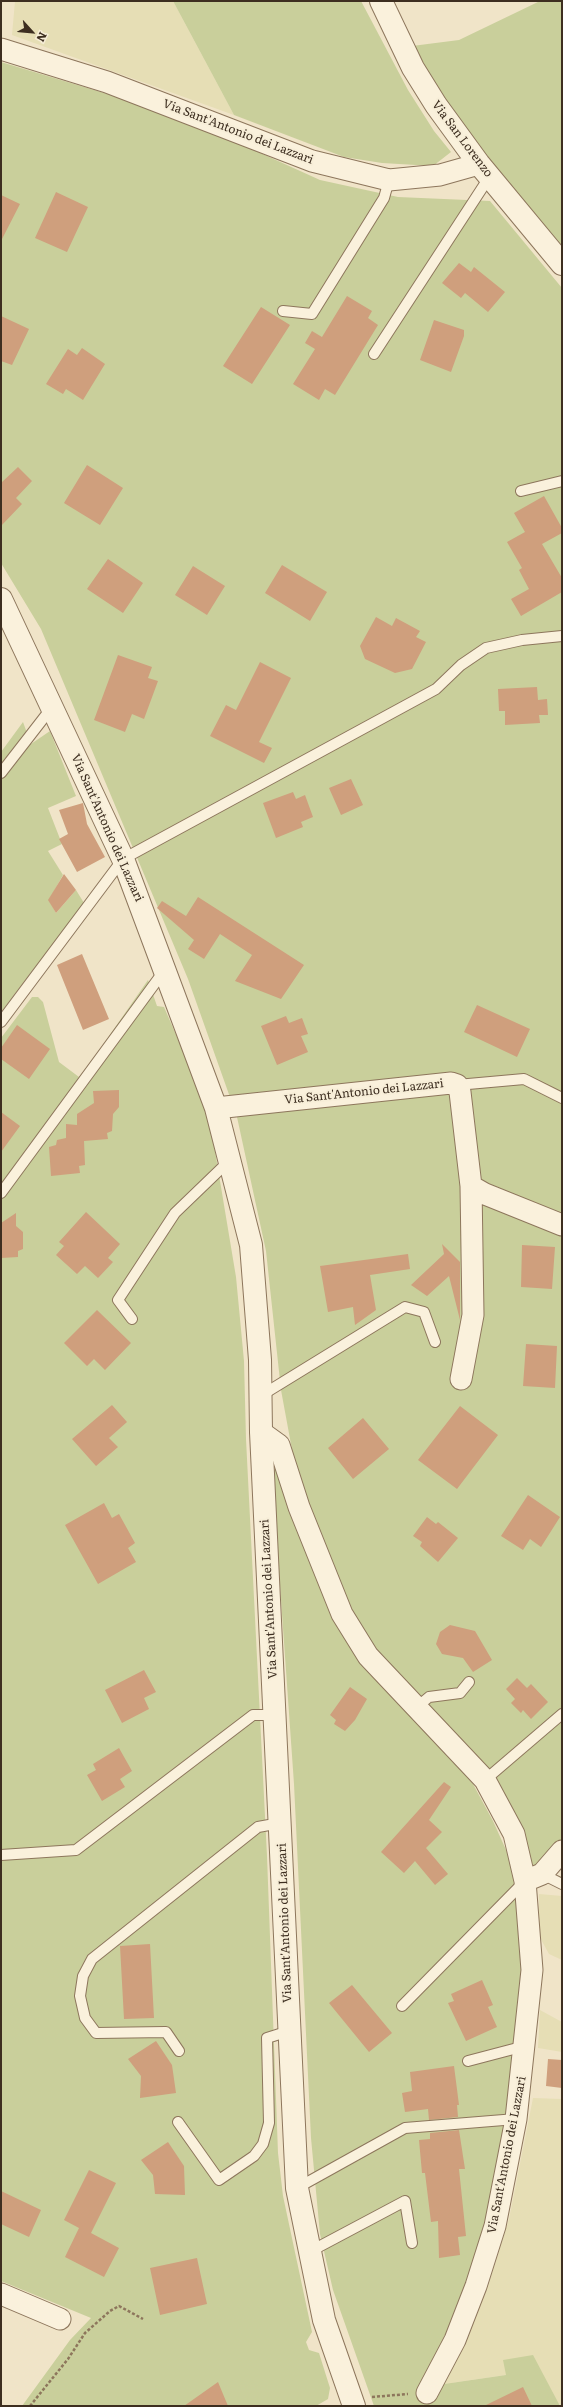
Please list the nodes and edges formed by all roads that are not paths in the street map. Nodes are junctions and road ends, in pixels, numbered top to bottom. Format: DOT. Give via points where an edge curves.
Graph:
graph roads {
  1 [pos="381,1"];
  2 [pos="1,49"];
  3 [pos="485,170"];
  4 [pos="390,180"];
  5 [pos="562,264"];
  6 [pos="283,311"];
  7 [pos="374,354"];
  8 [pos="562,481"];
  9 [pos="521,491"];
  10 [pos="1,599"];
  11 [pos="562,636"];
  12 [pos="53,706"];
  13 [pos="1,773"];
  14 [pos="124,859"];
  15 [pos="165,969"];
  16 [pos="1,1022"];
  17 [pos="457,1085"];
  18 [pos="562,1098"];
  19 [pos="216,1108"];
  20 [pos="229,1161"];
  21 [pos="471,1186"];
  22 [pos="1,1193"];
  23 [pos="562,1225"];
  24 [pos="132,1319"];
  25 [pos="435,1342"];
  26 [pos="461,1379"];
  27 [pos="262,1395"];
  28 [pos="262,1432"];
  29 [pos="469,1682"];
  30 [pos="417,1707"];
  31 [pos="562,1714"];
  32 [pos="275,1715"];
  33 [pos="485,1780"];
  34 [pos="280,1822"];
  35 [pos="562,1851"];
  36 [pos="1,1855"];
  37 [pos="533,1878"];
  38 [pos="562,1884"];
  39 [pos="402,2006"];
  40 [pos="289,2031"];
  41 [pos="524,2046"];
  42 [pos="179,2051"];
  43 [pos="468,2061"];
  44 [pos="516,2119"];
  45 [pos="178,2122"];
  46 [pos="297,2188"];
  47 [pos="412,2243"];
  48 [pos="309,2252"];
  49 [pos="1,2294"];
  50 [pos="60,2319"];
  51 [pos="428,2400"];
  52 [pos="353,2402"];
  1 -- 3 [label="street, Via San Lorenzo" via="413,68 436,105"];
  2 -- 4 [label="street, Via Sant'Antonio dei Lazzari" via="107,82 312,161"];
  3 -- 4 [label="street, Via Sant'Antonio dei Lazzari"];
  3 -- 5 [label="street, Via San Lorenzo"];
  3 -- 7 [label="lane"];
  4 -- 6 [label="lane" via="384,198 312,314"];
  8 -- 9 [label="lane"];
  10 -- 12 [label="street, Via Sant'Antonio dei Lazzari"];
  11 -- 14 [label="lane" via="522,640 486,648 461,665 436,689"];
  12 -- 13 [label="lane"];
  12 -- 14 [label="street, Via Sant'Antonio dei Lazzari"];
  14 -- 15 [label="street, Via Sant'Antonio dei Lazzari"];
  14 -- 16 [label="lane"];
  15 -- 19 [label="street, Via Sant'Antonio dei Lazzari"];
  15 -- 22 [label="lane"];
  17 -- 18 [label="lane" via="524,1079"];
  17 -- 19 [label="street, Via Sant'Antonio dei Lazzari" via="451,1083"];
  17 -- 21 [label="street, Via Sant'Antonio dei Lazzari"];
  19 -- 20 [label="street, Via Sant'Antonio dei Lazzari"];
  20 -- 24 [label="lane" via="175,1212 118,1300"];
  20 -- 27 [label="street, Via Sant'Antonio dei Lazzari" via="251,1245"];
  21 -- 23 [label="street"];
  21 -- 26 [label="street, Via Sant'Antonio dei Lazzari" via="473,1315"];
  25 -- 27 [label="lane" via="424,1312 405,1307"];
  27 -- 28 [label="street, Via Sant'Antonio dei Lazzari"];
  28 -- 30 [label="street, Via Sant'Antonio dei Lazzari" via="279,1445 299,1507 342,1614 368,1656"];
  28 -- 32 [label="street, Via Sant'Antonio dei Lazzari"];
  29 -- 30 [label="lane" via="460,1693 429,1697"];
  30 -- 33 [label="street, Via Sant'Antonio dei Lazzari"];
  31 -- 33 [label="lane"];
  32 -- 34 [label="street, Via Sant'Antonio dei Lazzari"];
  32 -- 36 [label="lane" via="253,1715 76,1850"];
  33 -- 37 [label="street, Via Sant'Antonio dei Lazzari" via="514,1834"];
  34 -- 40 [label="street, Via Sant'Antonio dei Lazzari"];
  34 -- 42 [label="lane" via="258,1827 92,1959 83,1976 80,1996 85,2018 96,2033 166,2032"];
  35 -- 37 [label="street"];
  37 -- 38 [label="lane"];
  37 -- 39 [label="lane"];
  37 -- 41 [label="street, Via Sant'Antonio dei Lazzari" via="532,1970"];
  40 -- 45 [label="lane" via="267,2038 269,2123 263,2144 254,2156 219,2180"];
  40 -- 46 [label="street, Via Sant'Antonio dei Lazzari"];
  41 -- 43 [label="lane"];
  41 -- 44 [label="street, Via Sant'Antonio dei Lazzari"];
  44 -- 46 [label="lane" via="404,2128"];
  44 -- 51 [label="street, Via Sant'Antonio dei Lazzari" via="495,2226 476,2286"];
  46 -- 48 [label="street, Via Sant'Antonio dei Lazzari"];
  47 -- 48 [label="lane" via="405,2202"];
  48 -- 52 [label="street, Via Sant'Antonio dei Lazzari" via="324,2320"];
  49 -- 50 [label="street"];
}
